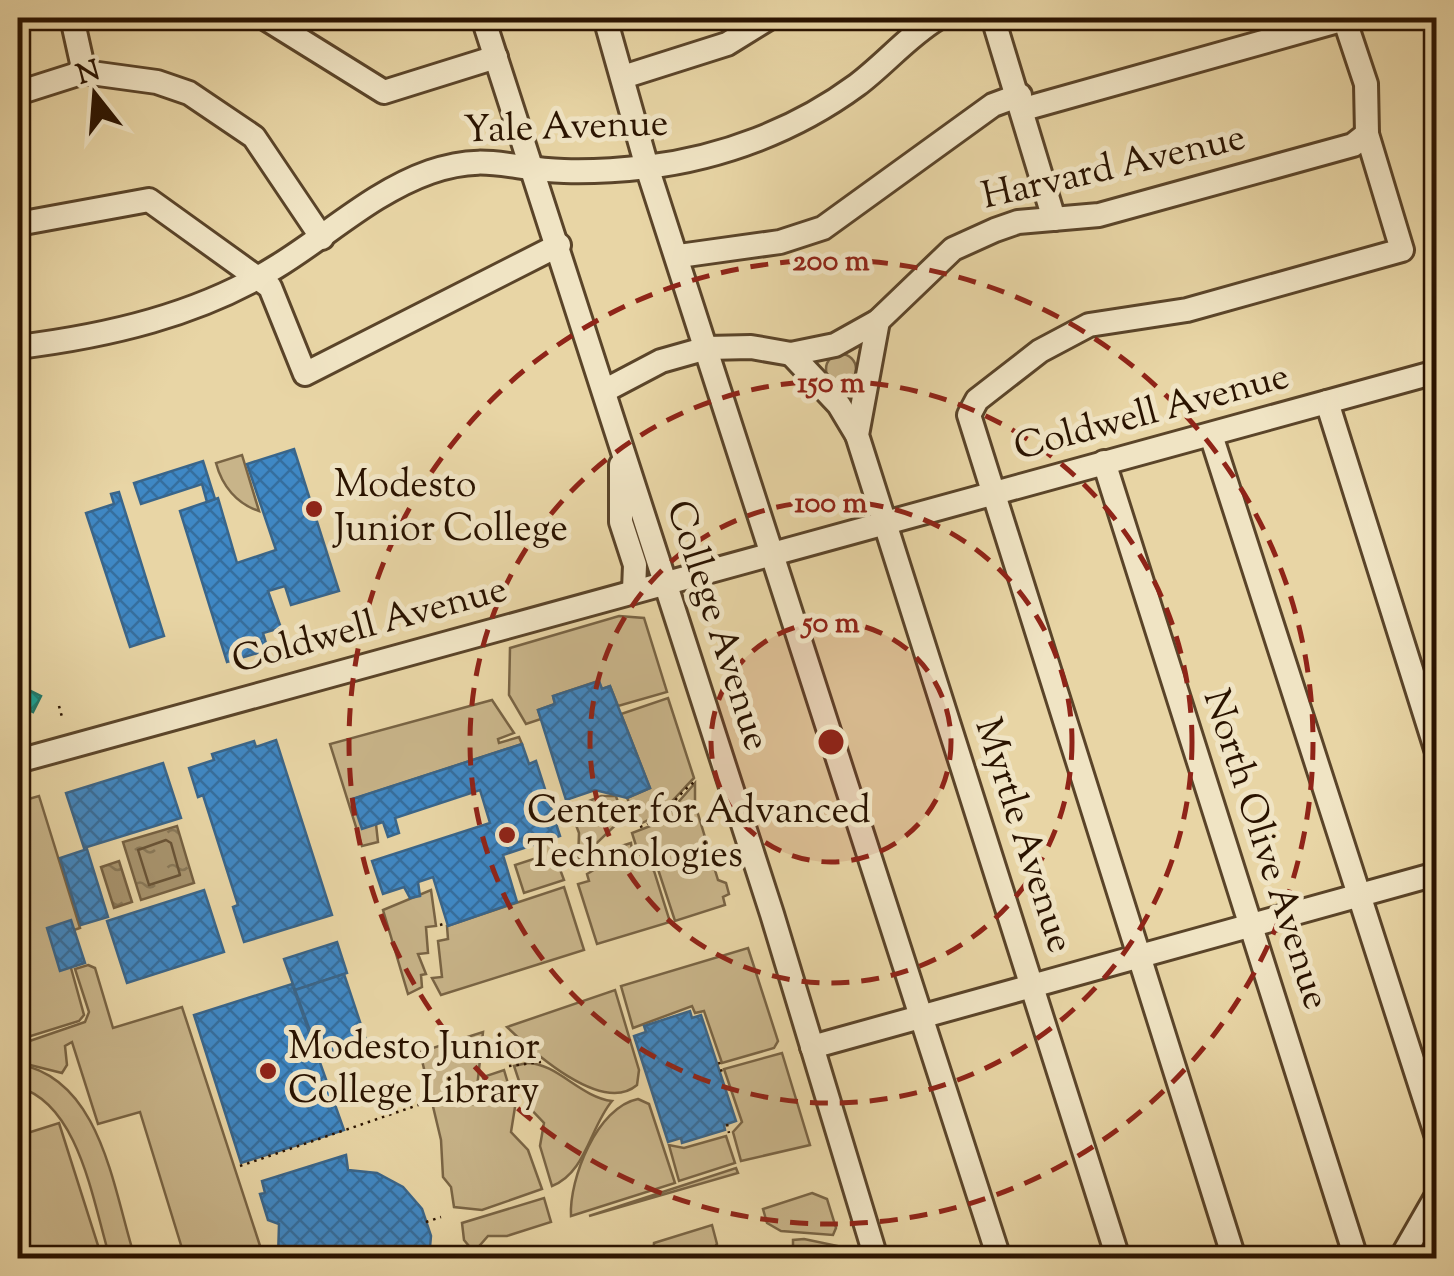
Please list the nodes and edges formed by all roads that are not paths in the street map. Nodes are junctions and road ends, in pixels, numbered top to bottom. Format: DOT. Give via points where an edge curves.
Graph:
graph roads {
  1 [pos="72,18"];
  2 [pos="265,18"];
  3 [pos="484,18"];
  4 [pos="604,18"];
  5 [pos="769,18"];
  6 [pos="938,18"];
  7 [pos="993,18"];
  8 [pos="1344,18"];
  9 [pos="496,58"];
  10 [pos="84,72"];
  11 [pos="622,77"];
  12 [pos="18,93"];
  13 [pos="1022,102"];
  14 [pos="1368,126"];
  15 [pos="530,166"];
  16 [pos="647,167"];
  17 [pos="1054,219"];
  18 [pos="18,224"];
  19 [pos="322,238"];
  20 [pos="559,245"];
  21 [pos="679,256"];
  22 [pos="258,277"];
  23 [pos="878,321"];
  24 [pos="18,347"];
  25 [pos="707,348"];
  26 [pos="791,354"];
  27 [pos="1436,375"];
  28 [pos="604,390"];
  29 [pos="1327,402"];
  30 [pos="857,434"];
  31 [pos="1211,435"];
  32 [pos="622,451"];
  33 [pos="1104,462"];
  34 [pos="992,494"];
  35 [pos="882,522"];
  36 [pos="772,555"];
  37 [pos="664,581"];
  38 [pos="634,590"];
  39 [pos="1436,749"];
  40 [pos="18,761"];
  41 [pos="1436,874"];
  42 [pos="1357,895"];
  43 [pos="1251,925"];
  44 [pos="1140,957"];
  45 [pos="1034,985"];
  46 [pos="924,1015"];
  47 [pos="812,1047"];
  48 [pos="1436,1134"];
  49 [pos="1436,1197"];
  50 [pos="876,1258"];
  51 [pos="999,1258"];
  52 [pos="1118,1258"];
  53 [pos="1234,1258"];
  54 [pos="1356,1258"];
  55 [pos="1401,1258"];
  1 -- 10 [label="street"];
  2 -- 9 [label="street" via="384,92"];
  3 -- 9 [label="street, College Avenue"];
  4 -- 11 [label="street"];
  5 -- 11 [label="street" via="728,44"];
  6 -- 16 [label="street, Yale Avenue" via="856,86 779,131 714,155"];
  7 -- 13 [label="street"];
  8 -- 13 [label="street"];
  8 -- 14 [label="street" via="1366,84"];
  9 -- 15 [label="street, College Avenue"];
  10 -- 12 [label="street"];
  10 -- 19 [label="street" via="157,82 237,122"];
  11 -- 16 [label="street"];
  13 -- 17 [label="street"];
  13 -- 21 [label="street" via="993,105 823,228 780,242"];
  14 -- 17 [label="street, Harvard Avenue" via="1353,144 1098,215"];
  14 -- 34 [label="street" via="1402,250 1188,310 1089,325 1040,351 990,388 970,414"];
  15 -- 16 [label="street, Yale Avenue"];
  15 -- 19 [label="street, Yale Avenue" via="490,160 436,170 387,191"];
  15 -- 20 [label="street, College Avenue"];
  16 -- 21 [label="street"];
  17 -- 23 [label="street, Harvard Avenue" via="1018,222 953,249"];
  18 -- 22 [label="street" via="149,200"];
  19 -- 22 [label="street, Yale Avenue"];
  20 -- 22 [label="street" via="305,374 270,287"];
  20 -- 28 [label="street, College Avenue"];
  21 -- 25 [label="street"];
  22 -- 24 [label="street, Yale Avenue" via="147,322"];
  23 -- 26 [label="street, Harvard Avenue" via="835,345"];
  23 -- 30 [label="street, Myrtle Avenue"];
  25 -- 26 [label="street, Harvard Avenue" via="751,346"];
  25 -- 28 [label="street, Harvard Avenue" via="661,361"];
  25 -- 36 [label="street"];
  26 -- 30 [label="street, Myrtle Avenue"];
  27 -- 29 [label="street, Coldwell Avenue"];
  28 -- 32 [label="street, College Avenue"];
  29 -- 31 [label="street, Coldwell Avenue"];
  29 -- 39 [label="street"];
  30 -- 35 [label="street, Myrtle Avenue"];
  31 -- 33 [label="street, Coldwell Avenue"];
  31 -- 42 [label="street"];
  32 -- 37 [label="street, College Avenue"];
  32 -- 38 [label="street" via="621,522 635,564"];
  33 -- 34 [label="street, Coldwell Avenue"];
  33 -- 43 [label="street, North Olive Avenue"];
  34 -- 35 [label="street, Coldwell Avenue"];
  34 -- 44 [label="street"];
  35 -- 36 [label="street, Coldwell Avenue"];
  35 -- 45 [label="street, Myrtle Avenue"];
  36 -- 37 [label="street, Coldwell Avenue"];
  36 -- 46 [label="street"];
  37 -- 38 [label="street, Coldwell Avenue"];
  37 -- 47 [label="street, College Avenue"];
  38 -- 40 [label="street, Coldwell Avenue"];
  41 -- 42 [label="street"];
  42 -- 43 [label="street"];
  42 -- 48 [label="street"];
  43 -- 44 [label="street"];
  43 -- 54 [label="street, North Olive Avenue"];
  44 -- 45 [label="street"];
  44 -- 53 [label="street"];
  45 -- 46 [label="street"];
  45 -- 52 [label="street, Myrtle Avenue"];
  46 -- 47 [label="street"];
  46 -- 51 [label="street"];
  47 -- 50 [label="street, College Avenue"];
  49 -- 55 [label="street"];
}
